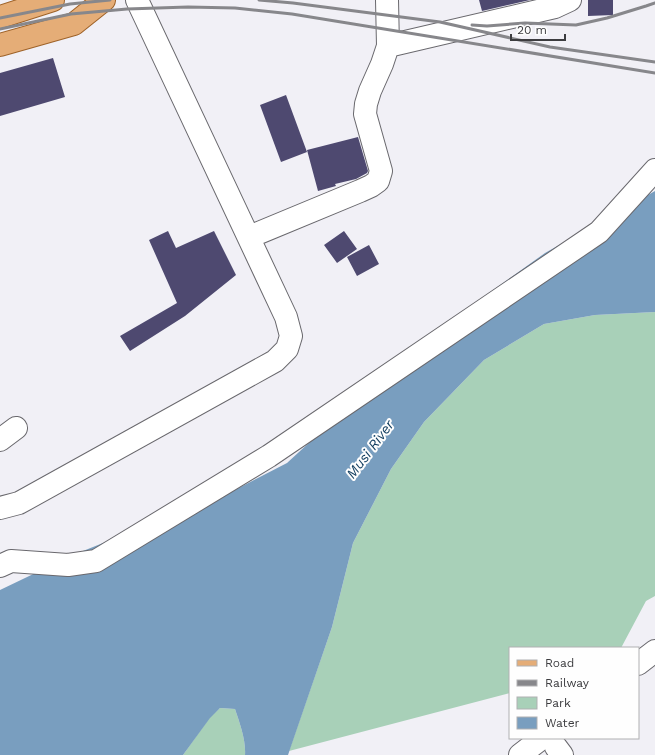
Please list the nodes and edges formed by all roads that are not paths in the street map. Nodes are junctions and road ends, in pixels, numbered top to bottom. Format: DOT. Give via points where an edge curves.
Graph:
graph roads {
  1 [pos="53,0"];
  2 [pos="104,0"];
  3 [pos="137,0"];
  4 [pos="387,0"];
  5 [pos="570,0"];
  6 [pos="0,17"];
  7 [pos="0,44"];
  8 [pos="388,46"];
  9 [pos="655,170"];
  10 [pos="249,237"];
  11 [pos="0,508"];
  12 [pos="0,566"];
  13 [pos="655,651"];
  14 [pos="639,663"];
  15 [pos="553,747"];
  16 [pos="520,755"];
  1 -- 6 [label="main road"];
  2 -- 7 [label="main road" via="74,24"];
  3 -- 10 [label="street"];
  4 -- 8 [label="street"];
  5 -- 8 [label="street" via="555,7"];
  8 -- 10 [label="street" via="370,90 365,114 381,171 378,181 360,191"];
  9 -- 12 [label="street" via="599,232 269,456 156,525 96,561 68,565 11,561"];
  10 -- 11 [label="street" via="286,317 291,336 287,349 275,361 19,503"];
  13 -- 14 [label="street"];
  15 -- 16 [label="street"];
}
